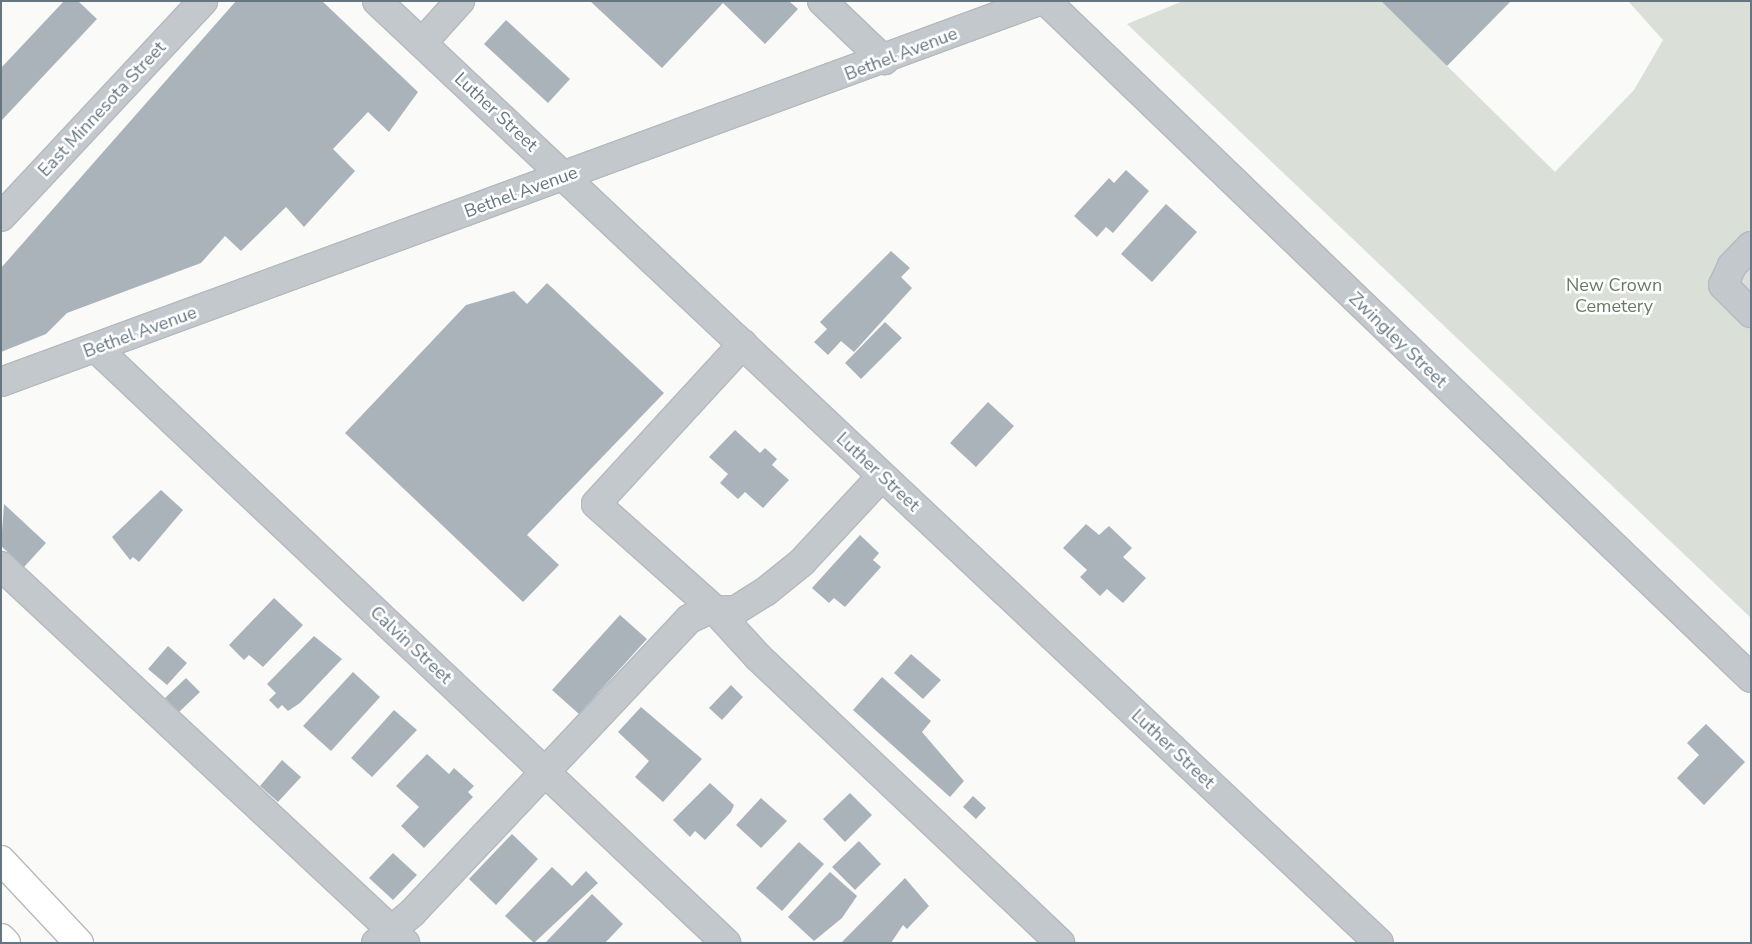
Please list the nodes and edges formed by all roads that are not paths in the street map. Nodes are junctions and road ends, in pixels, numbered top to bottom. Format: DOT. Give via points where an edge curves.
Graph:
graph roads {
  1 [pos="203,1"];
  2 [pos="377,1"];
  3 [pos="460,1"];
  4 [pos="822,1"];
  5 [pos="1039,1"];
  6 [pos="1046,1"];
  7 [pos="422,43"];
  8 [pos="884,60"];
  9 [pos="564,176"];
  10 [pos="1,217"];
  11 [pos="1751,246"];
  12 [pos="1751,313"];
  13 [pos="743,344"];
  14 [pos="96,348"];
  15 [pos="1,382"];
  16 [pos="882,476"];
  17 [pos="1,566"];
  18 [pos="716,611"];
  19 [pos="1751,678"];
  20 [pos="546,772"];
  21 [pos="1,860"];
  22 [pos="1,938"];
  23 [pos="390,938"];
  24 [pos="1057,942"];
  25 [pos="6,943"];
  26 [pos="79,943"];
  27 [pos="726,943"];
  28 [pos="1379,943"];
  1 -- 10 [label="street, East Minnesota Street"];
  2 -- 7 [label="street, Luther Street"];
  3 -- 7 [label="street"];
  4 -- 8 [label="street"];
  5 -- 8 [label="street, Bethel Avenue"];
  6 -- 19 [label="street, Zwingley Street"];
  7 -- 9 [label="street, Luther Street"];
  8 -- 9 [label="street, Bethel Avenue"];
  9 -- 13 [label="street, Luther Street"];
  9 -- 14 [label="street, Bethel Avenue"];
  11 -- 12 [label="street" via="1732,266 1723,285"];
  13 -- 16 [label="street, Luther Street"];
  13 -- 18 [label="street" via="596,504"];
  14 -- 15 [label="street, Bethel Avenue"];
  14 -- 20 [label="street, Calvin Street"];
  16 -- 18 [label="street" via="780,580 736,610"];
  16 -- 28 [label="street, Luther Street"];
  17 -- 23 [label="street"];
  18 -- 20 [label="street" via="689,619"];
  18 -- 24 [label="street" via="765,664"];
  20 -- 23 [label="street"];
  20 -- 27 [label="street, Calvin Street"];
  21 -- 26 [label="main road"];
  22 -- 25 [label="main road"];
}
